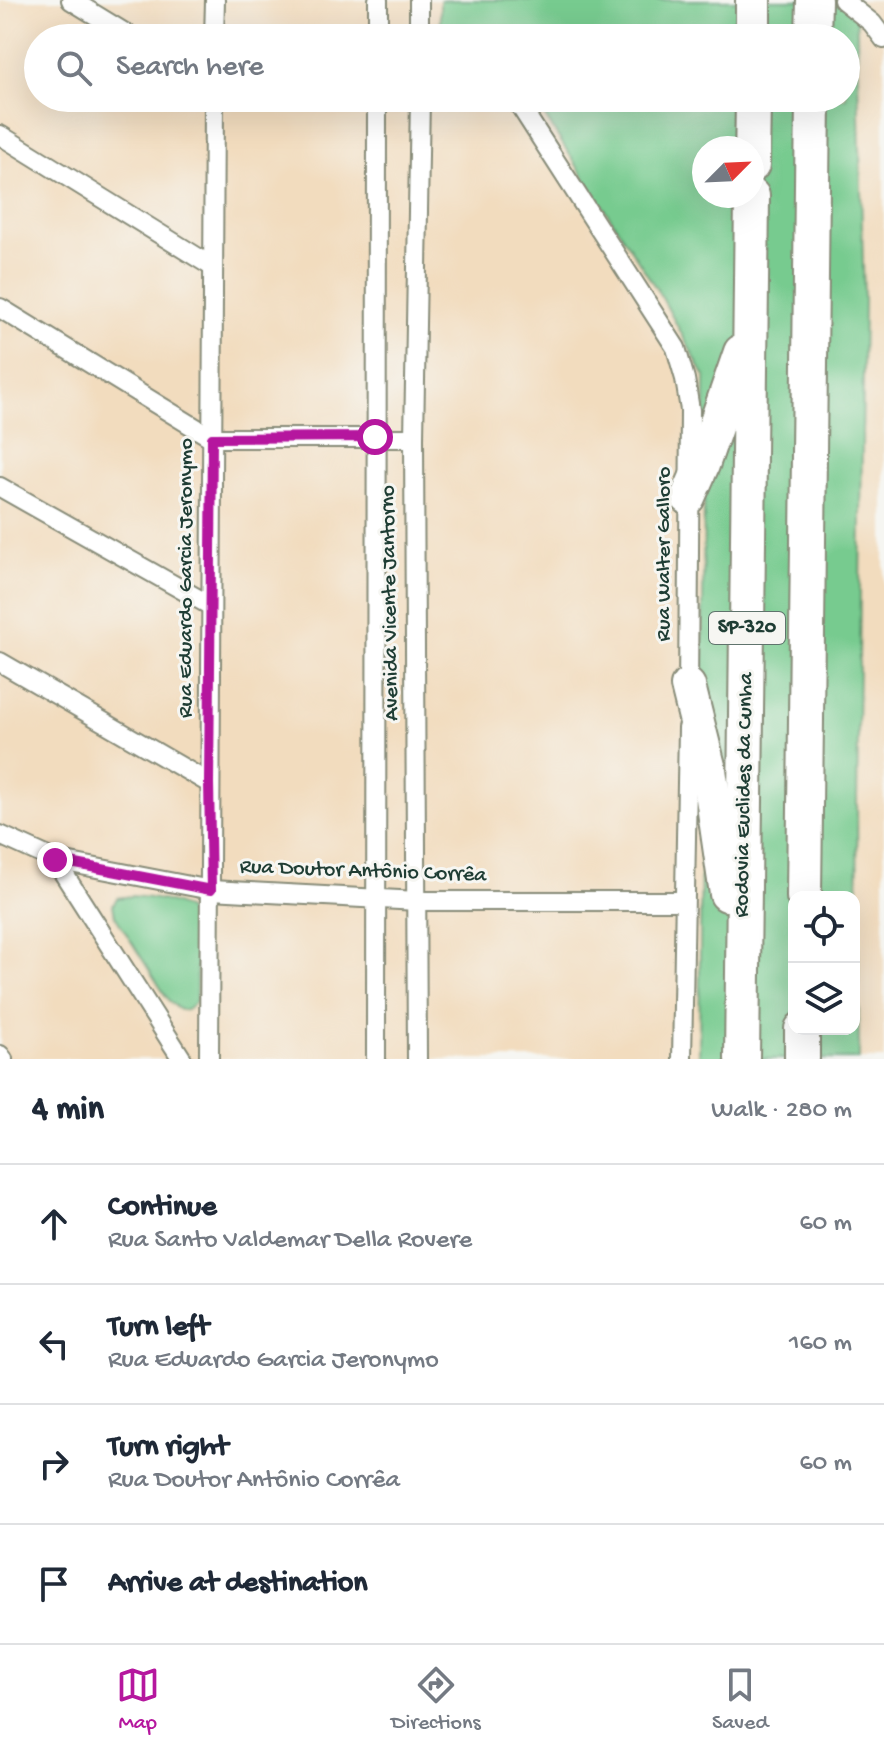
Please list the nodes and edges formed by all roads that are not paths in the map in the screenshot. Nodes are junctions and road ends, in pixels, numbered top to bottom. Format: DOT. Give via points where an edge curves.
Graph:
graph roads {
  1 [pos="71,0"];
  2 [pos="215,0"];
  3 [pos="378,0"];
  4 [pos="419,0"];
  5 [pos="753,0"];
  6 [pos="814,0"];
  7 [pos="843,0"];
  8 [pos="110,24"];
  9 [pos="214,24"];
  10 [pos="378,24"];
  11 [pos="419,24"];
  12 [pos="753,24"];
  13 [pos="813,24"];
  14 [pos="884,39"];
  15 [pos="214,112"];
  16 [pos="377,112"];
  17 [pos="420,112"];
  18 [pos="524,112"];
  19 [pos="753,112"];
  20 [pos="813,112"];
  21 [pos="0,135"];
  22 [pos="752,136"];
  23 [pos="752,208"];
  24 [pos="213,267"];
  25 [pos="0,308"];
  26 [pos="751,325"];
  27 [pos="375,437"];
  28 [pos="212,438"];
  29 [pos="414,438"];
  30 [pos="0,487"];
  31 [pos="688,497"];
  32 [pos="211,606"];
  33 [pos="0,662"];
  34 [pos="688,686"];
  35 [pos="209,783"];
  36 [pos="0,835"];
  37 [pos="55,860"];
  38 [pos="211,890"];
  39 [pos="804,891"];
  40 [pos="377,899"];
  41 [pos="418,901"];
  42 [pos="684,901"];
  43 [pos="742,992"];
  44 [pos="802,1035"];
  45 [pos="182,1059"];
  46 [pos="209,1059"];
  47 [pos="376,1059"];
  48 [pos="417,1059"];
  49 [pos="682,1059"];
  50 [pos="742,1059"];
  51 [pos="802,1059"];
  1 -- 8 [label="street"];
  2 -- 9 [label="street"];
  3 -- 10 [label="street"];
  4 -- 11 [label="street"];
  5 -- 12 [label="highway"];
  6 -- 13 [label="highway"];
  7 -- 14 [label="street"];
  15 -- 24 [label="street, Rua Eduardo Garcia Jeronymo"];
  16 -- 27 [label="street, Avenida Vicente Jantorno"];
  17 -- 29 [label="street, Avenida Vicente Jantorno"];
  18 -- 31 [label="street, Rua Walter Galloro" via="676,348 690,410"];
  19 -- 22 [label="highway"];
  20 -- 39 [label="highway, SP-320"];
  21 -- 24 [label="street"];
  23 -- 26 [label="highway, Rodovia Euclides da Cunha / SP-320"];
  24 -- 28 [label="street, Rua Eduardo Garcia Jeronymo"];
  25 -- 28 [label="street"];
  26 -- 31 [label="highway"];
  26 -- 43 [label="highway, Rodovia Euclides da Cunha / SP-320"];
  27 -- 28 [label="street"];
  27 -- 29 [label="street"];
  27 -- 40 [label="street, Avenida Vicente Jantorno"];
  28 -- 32 [label="street, Rua Eduardo Garcia Jeronymo"];
  29 -- 41 [label="street, Avenida Vicente Jantorno"];
  30 -- 32 [label="street"];
  31 -- 34 [label="street, Rua Walter Galloro"];
  32 -- 35 [label="street, Rua Eduardo Garcia Jeronymo"];
  33 -- 35 [label="street"];
  34 -- 42 [label="street, Rua Walter Galloro"];
  34 -- 43 [label="highway" via="709,770"];
  35 -- 38 [label="street, Rua Eduardo Garcia Jeronymo"];
  36 -- 37 [label="street, Rua Doutor Antônio Corrêa"];
  37 -- 38 [label="street, Rua Doutor Antônio Corrêa"];
  37 -- 45 [label="street"];
  38 -- 40 [label="street, Rua Doutor Antônio Corrêa"];
  38 -- 46 [label="street, Rua Eduardo Garcia Jeronymo"];
  40 -- 41 [label="street, Rua Doutor Antônio Corrêa"];
  40 -- 47 [label="street, Avenida Vicente Jantorno"];
  41 -- 42 [label="street, Rua Doutor Antônio Corrêa"];
  41 -- 48 [label="street, Avenida Vicente Jantorno"];
  42 -- 49 [label="street, Rua Walter Galloro"];
  43 -- 50 [label="highway, Rodovia Euclides da Cunha / SP-320"];
  44 -- 51 [label="highway"];
}
